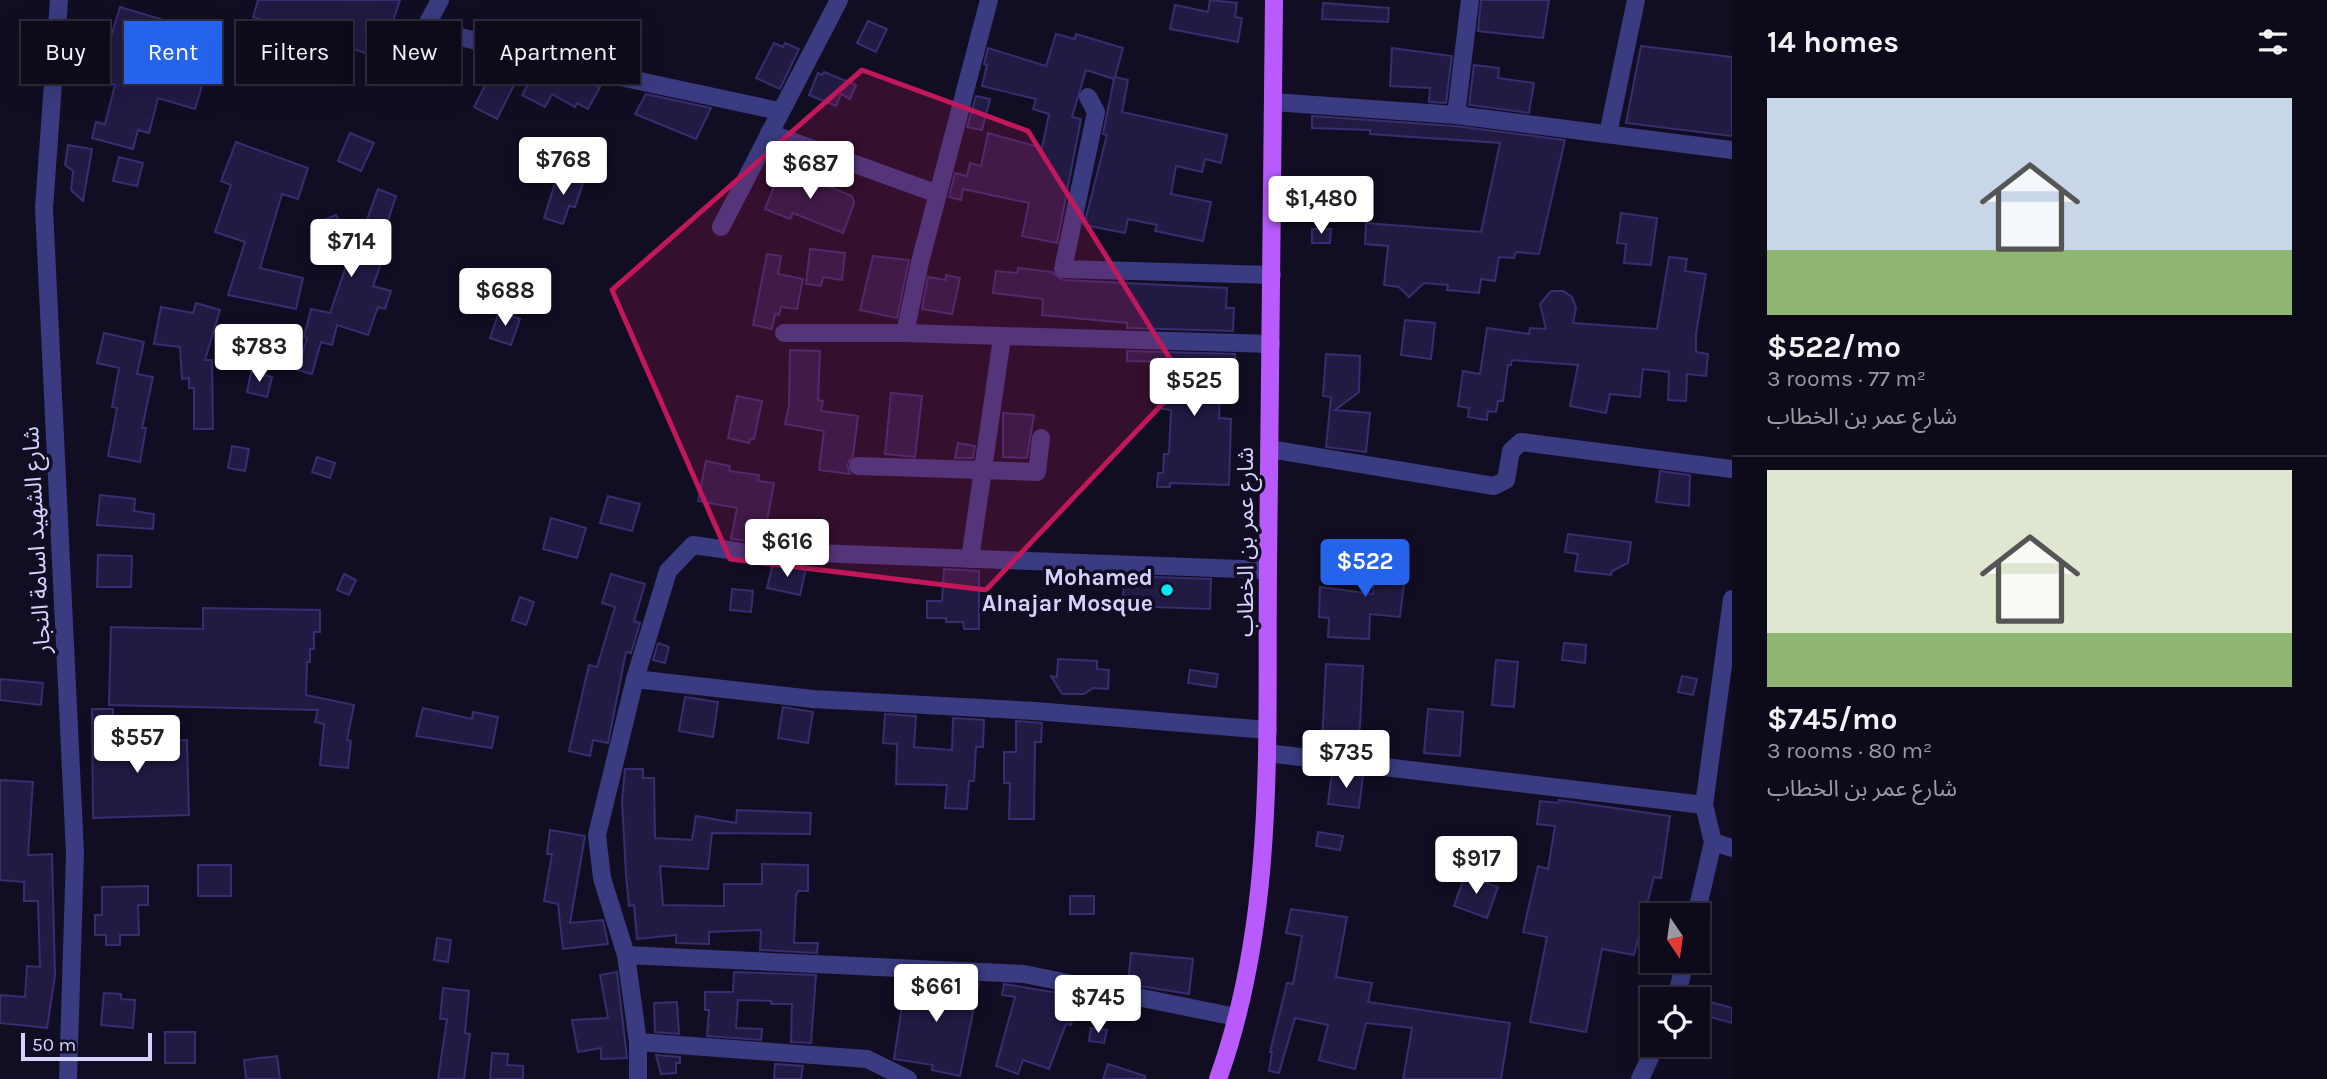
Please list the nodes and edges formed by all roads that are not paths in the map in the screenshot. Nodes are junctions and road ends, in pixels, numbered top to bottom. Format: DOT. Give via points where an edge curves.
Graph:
graph roads {
  1 [pos="59,0"];
  2 [pos="440,0"];
  3 [pos="839,0"];
  4 [pos="989,0"];
  5 [pos="1274,0"];
  6 [pos="1469,0"];
  7 [pos="1636,0"];
  8 [pos="1088,97"];
  9 [pos="1273,102"];
  10 [pos="779,111"];
  11 [pos="1456,115"];
  12 [pos="769,133"];
  13 [pos="1608,134"];
  14 [pos="1732,150"];
  15 [pos="938,194"];
  16 [pos="722,227"];
  17 [pos="1272,275"];
  18 [pos="905,332"];
  19 [pos="784,333"];
  20 [pos="1002,338"];
  21 [pos="1271,344"];
  22 [pos="1041,438"];
  23 [pos="1269,449"];
  24 [pos="859,466"];
  25 [pos="1732,469"];
  26 [pos="984,472"];
  27 [pos="970,559"];
  28 [pos="1268,570"];
  29 [pos="1732,599"];
  30 [pos="635,679"];
  31 [pos="1268,730"];
  32 [pos="1267,753"];
  33 [pos="1704,805"];
  34 [pos="1713,842"];
  35 [pos="1732,848"];
  36 [pos="1699,903"];
  37 [pos="626,955"];
  38 [pos="1236,1017"];
  39 [pos="638,1042"];
  40 [pos="1650,1057"];
  41 [pos="867,1059"];
  42 [pos="68,1079"];
  43 [pos="638,1079"];
  44 [pos="864,1079"];
  45 [pos="908,1079"];
  46 [pos="1218,1079"];
  47 [pos="1640,1079"];
  1 -- 42 [label="street, شارع الشهيد اسامة النجار" via="44,208 75,853"];
  2 -- 10 [label="street" via="425,28"];
  3 -- 10 [label="street"];
  4 -- 15 [label="street"];
  5 -- 9 [label="main road, شارع عمر بن الخطاب"];
  6 -- 11 [label="street"];
  7 -- 13 [label="street"];
  8 -- 17 [label="street" via="1096,111 1063,270"];
  9 -- 11 [label="street"];
  9 -- 17 [label="main road, شارع عمر بن الخطاب"];
  10 -- 12 [label="street"];
  11 -- 13 [label="street"];
  12 -- 15 [label="street"];
  12 -- 16 [label="street"];
  13 -- 14 [label="street"];
  15 -- 18 [label="street"];
  17 -- 21 [label="main road, شارع عمر بن الخطاب"];
  18 -- 19 [label="street"];
  18 -- 20 [label="street"];
  20 -- 21 [label="street"];
  20 -- 26 [label="street"];
  21 -- 23 [label="main road, شارع عمر بن الخطاب"];
  22 -- 26 [label="street" via="1037,472"];
  23 -- 25 [label="street" via="1494,486 1507,480 1511,451 1521,442"];
  23 -- 28 [label="main road, شارع عمر بن الخطاب"];
  24 -- 26 [label="street"];
  26 -- 27 [label="street"];
  27 -- 28 [label="street"];
  27 -- 30 [label="street" via="789,552 770,556 693,545 668,571"];
  28 -- 31 [label="main road, شارع عمر بن الخطاب"];
  29 -- 33 [label="street"];
  30 -- 31 [label="street" via="813,699"];
  30 -- 37 [label="street" via="597,835 602,878"];
  31 -- 32 [label="main road, شارع عمر بن الخطاب"];
  32 -- 33 [label="street"];
  32 -- 38 [label="main road, شارع عمر بن الخطاب" via="1261,891"];
  33 -- 34 [label="street"];
  34 -- 35 [label="street"];
  34 -- 36 [label="street"];
  37 -- 38 [label="street" via="1024,974"];
  37 -- 39 [label="street"];
  38 -- 46 [label="main road, شارع عمر بن الخطاب"];
  39 -- 41 [label="street"];
  39 -- 43 [label="street"];
  40 -- 47 [label="street"];
  41 -- 44 [label="street"];
  41 -- 45 [label="street"];
}
